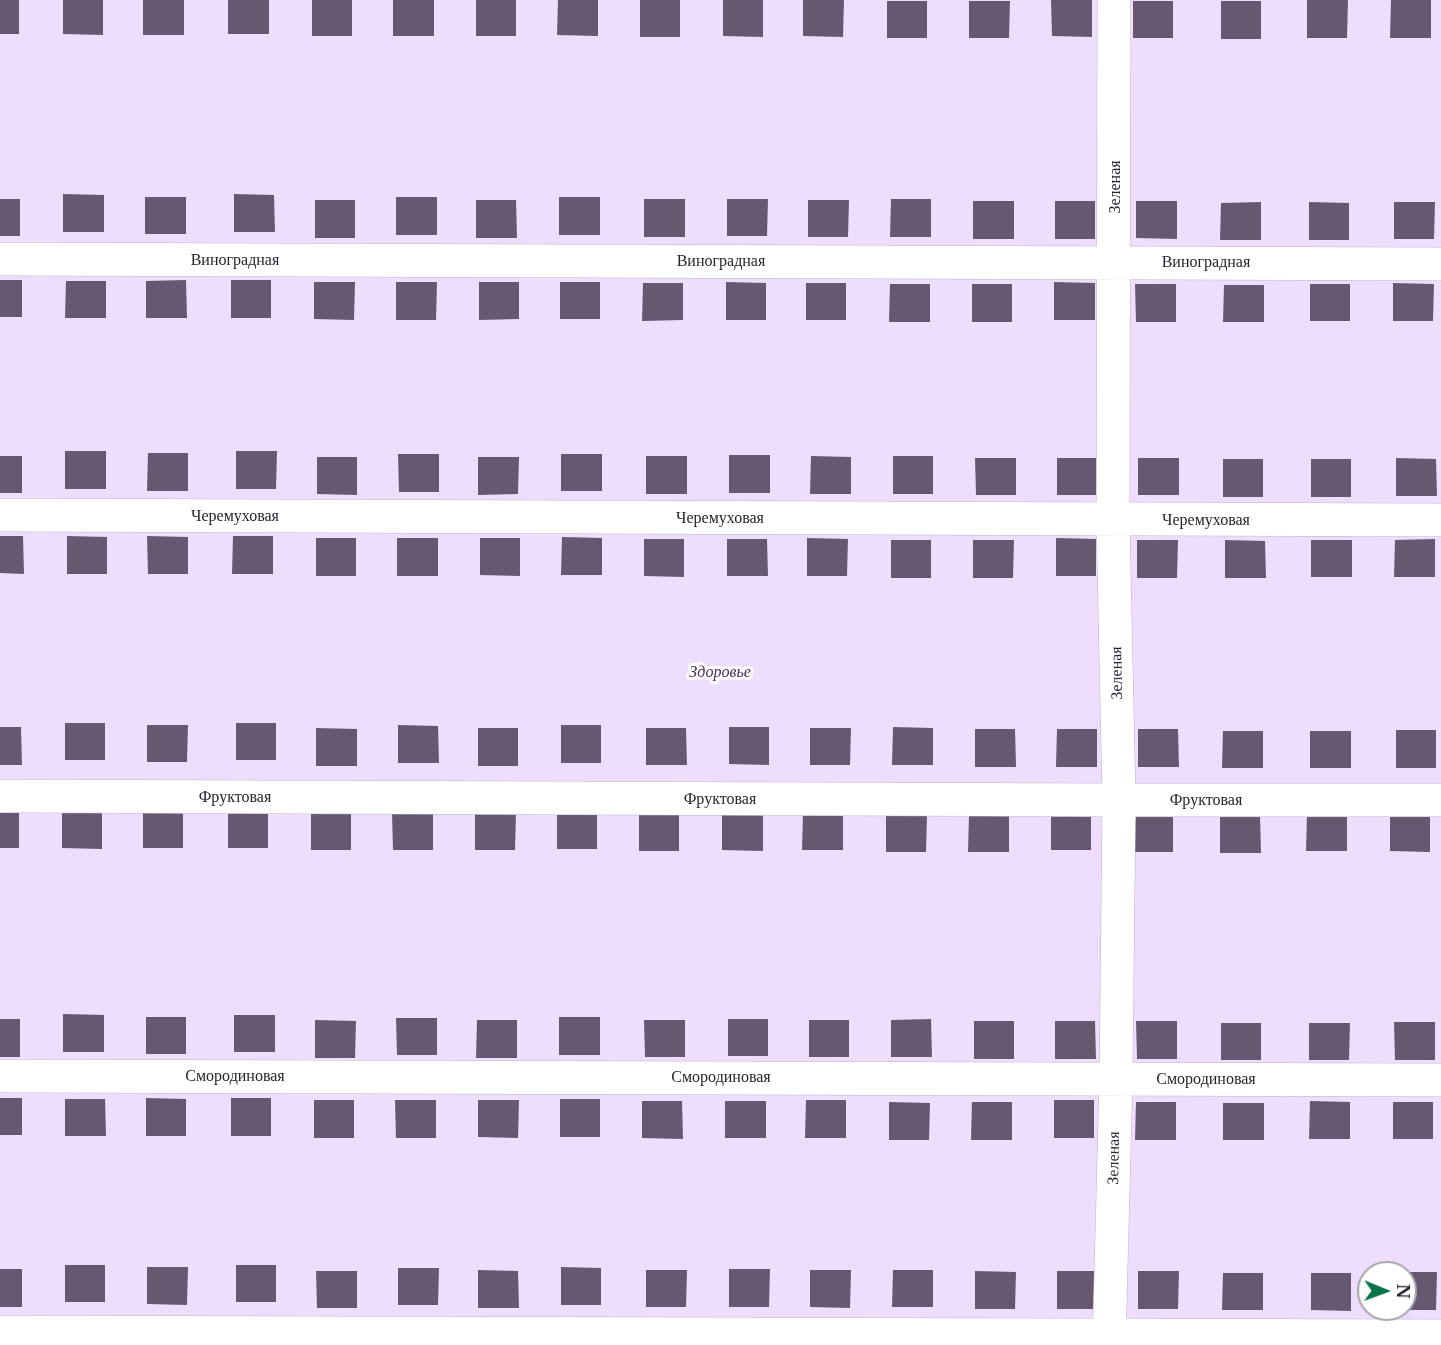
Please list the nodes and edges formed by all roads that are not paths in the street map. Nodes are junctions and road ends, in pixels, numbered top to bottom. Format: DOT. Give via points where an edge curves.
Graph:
graph roads {
  1 [pos="1114,0"];
  2 [pos="0,259"];
  3 [pos="1115,262"];
  4 [pos="1441,264"];
  5 [pos="0,515"];
  6 [pos="1113,519"];
  7 [pos="1441,520"];
  8 [pos="0,796"];
  9 [pos="1119,800"];
  10 [pos="1441,800"];
  11 [pos="0,1076"];
  12 [pos="1116,1078"];
  13 [pos="1441,1080"];
  14 [pos="0,1332"];
  15 [pos="1441,1336"];
  16 [pos="1109,1340"];
  1 -- 3 [label="street, Зеленая"];
  2 -- 3 [label="street, Виноградная"];
  3 -- 4 [label="street, Виноградная"];
  3 -- 6 [label="street, Зеленая"];
  5 -- 6 [label="street, Черемуховая"];
  6 -- 7 [label="street, Черемуховая"];
  6 -- 9 [label="street, Зеленая"];
  8 -- 9 [label="street, Фруктовая"];
  9 -- 10 [label="street, Фруктовая"];
  9 -- 12 [label="street, Зеленая"];
  11 -- 12 [label="street, Смородиновая"];
  12 -- 13 [label="street, Смородиновая"];
  12 -- 16 [label="street, Зеленая"];
  14 -- 16 [label="street"];
  15 -- 16 [label="street"];
}
